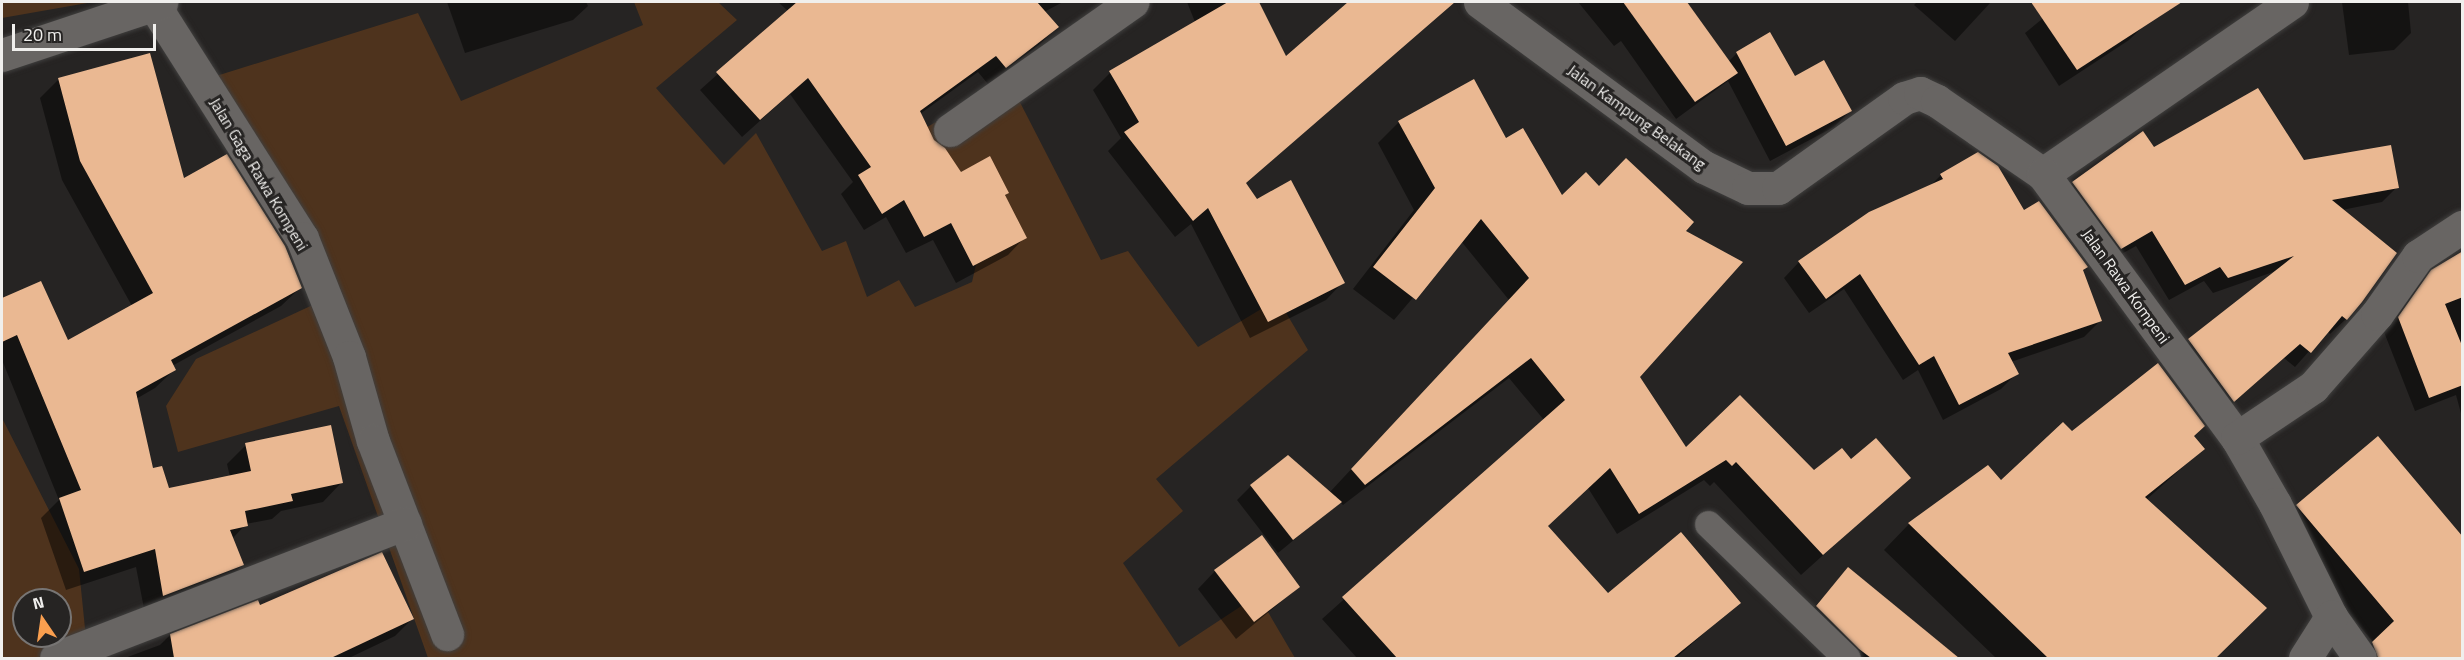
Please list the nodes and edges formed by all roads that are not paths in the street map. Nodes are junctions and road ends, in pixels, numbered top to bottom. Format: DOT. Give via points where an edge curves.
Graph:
graph roads {
  1 [pos="1132,2"];
  2 [pos="1480,2"];
  3 [pos="2292,2"];
  4 [pos="157,3"];
  5 [pos="2,55"];
  6 [pos="950,130"];
  7 [pos="2043,174"];
  8 [pos="2463,227"];
  9 [pos="2237,438"];
  10 [pos="405,523"];
  11 [pos="1708,524"];
  12 [pos="2331,617"];
  13 [pos="447,634"];
  14 [pos="56,658"];
  15 [pos="1847,658"];
  16 [pos="2305,658"];
  17 [pos="2360,658"];
  1 -- 6 [label="street"];
  2 -- 7 [label="street, Jalan Kampung Belakang" via="1704,167 1748,188 1778,188 1904,98 1920,93"];
  3 -- 7 [label="street"];
  4 -- 5 [label="street"];
  4 -- 10 [label="street, Jalan Gaga Rawa Kompeni" via="302,238 349,357 373,441"];
  7 -- 9 [label="street, Jalan Rawa Kompeni"];
  8 -- 9 [label="street" via="2418,256 2377,314 2313,387"];
  9 -- 12 [label="street, Jalan Rawa Kompeni"];
  10 -- 13 [label="street, Jalan Gaga Rawa Kompeni"];
  10 -- 14 [label="street"];
  11 -- 15 [label="lane"];
  12 -- 16 [label="street"];
  12 -- 17 [label="street, Jalan Rawa Kompeni"];
}
